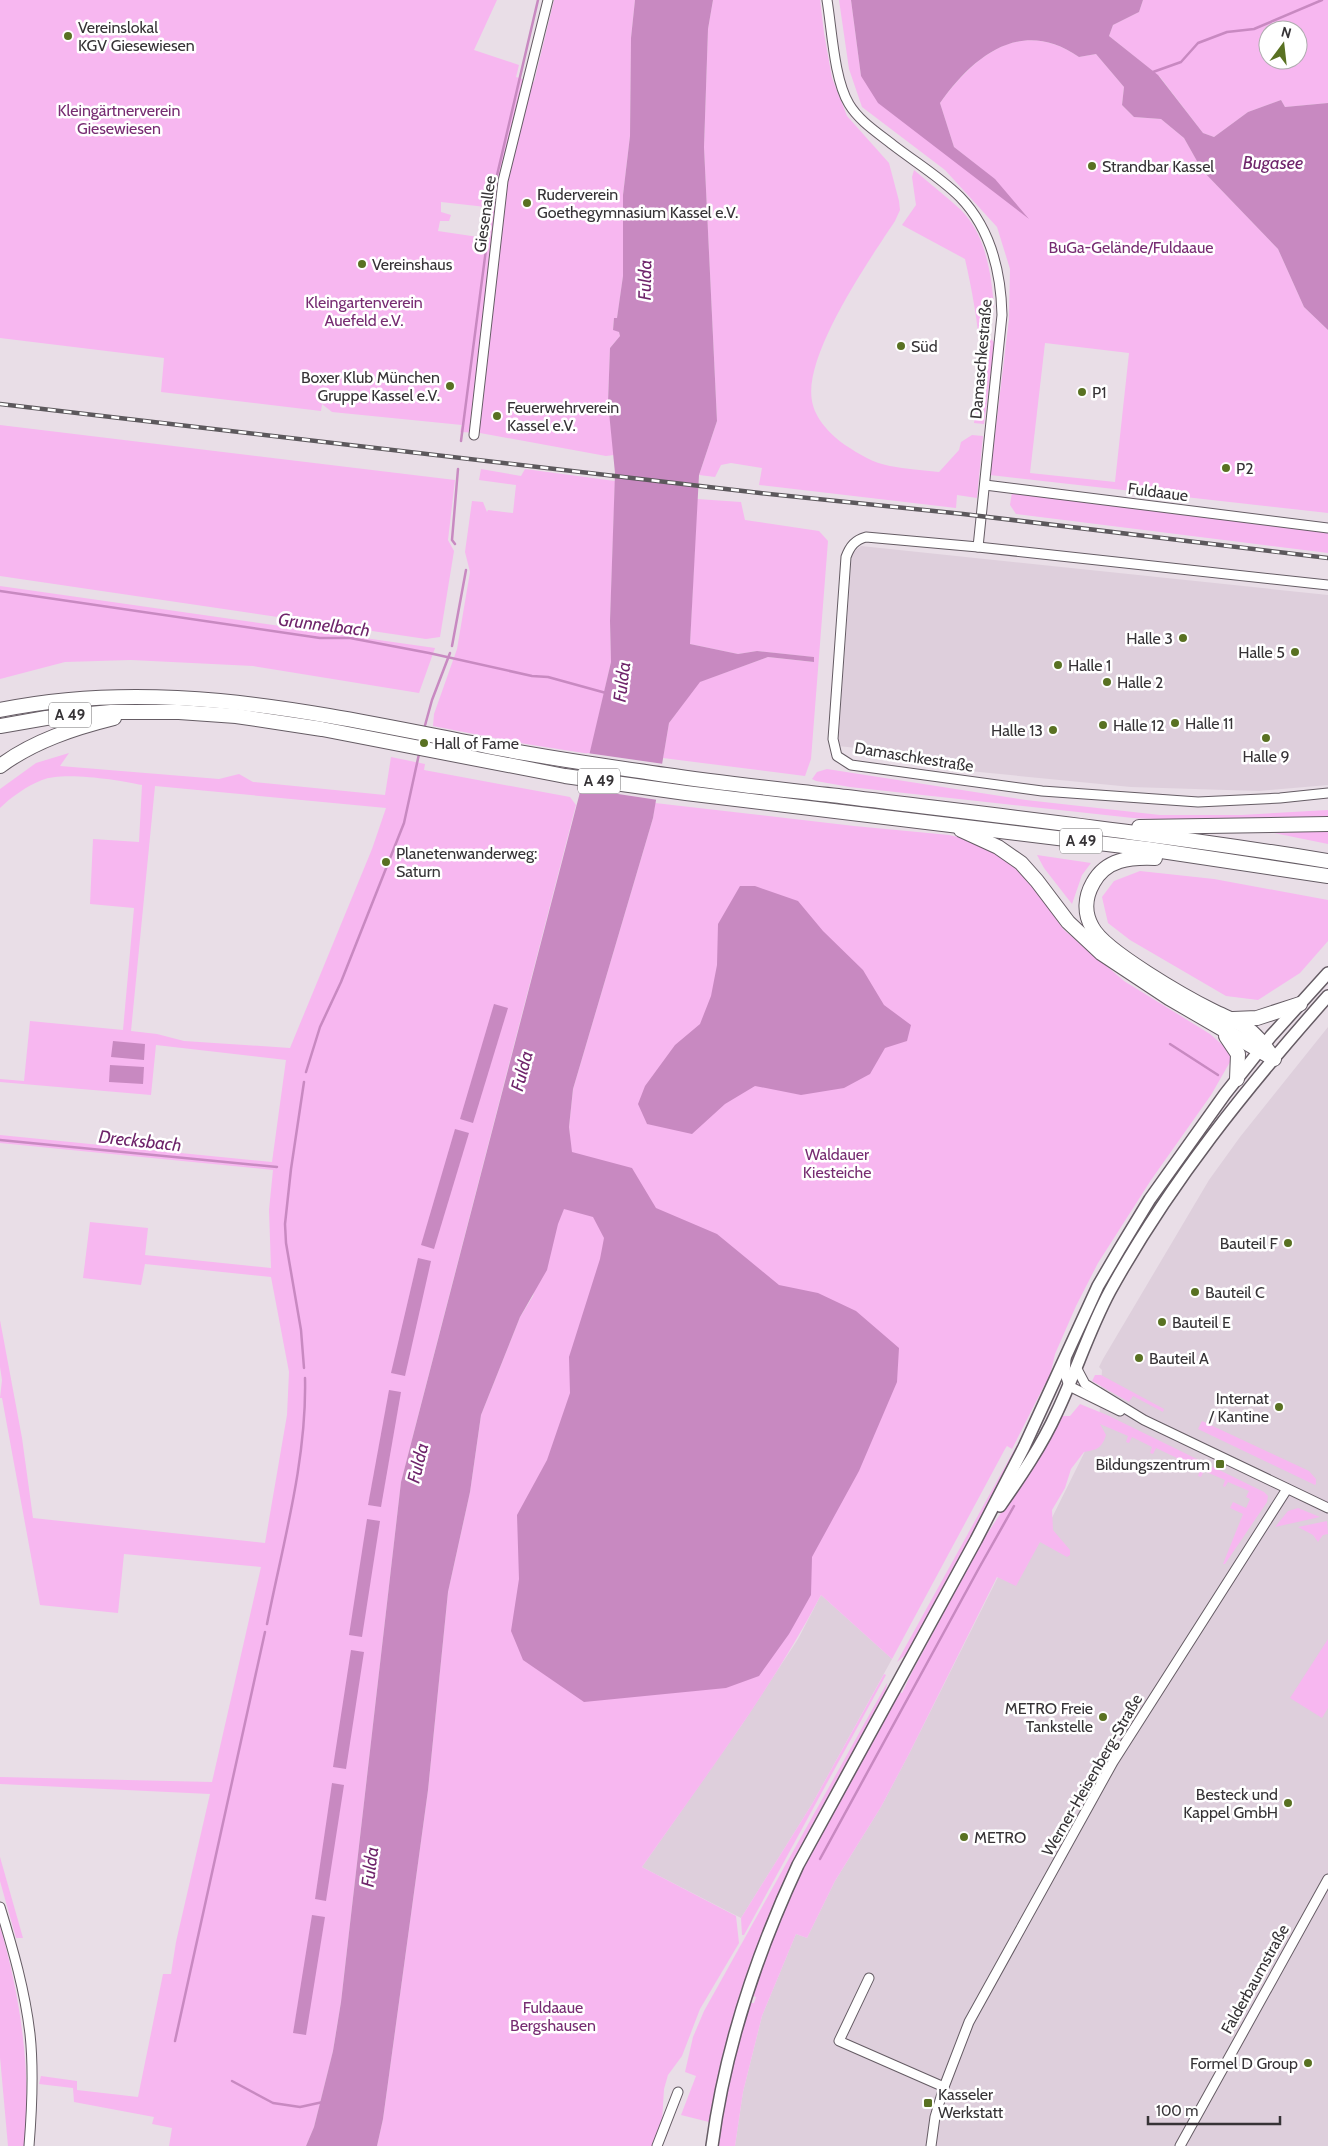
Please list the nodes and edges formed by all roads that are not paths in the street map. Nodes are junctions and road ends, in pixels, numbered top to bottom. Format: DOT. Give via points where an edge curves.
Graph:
graph roads {
  1 [pos="548,0"];
  2 [pos="827,0"];
  3 [pos="474,435"];
  4 [pos="985,485"];
  5 [pos="1328,528"];
  6 [pos="978,547"];
  7 [pos="1328,585"];
  8 [pos="0,710"];
  9 [pos="141,712"];
  10 [pos="0,726"];
  11 [pos="0,766"];
  12 [pos="1328,793"];
  13 [pos="937,822"];
  14 [pos="1328,824"];
  15 [pos="1086,826"];
  16 [pos="1226,861"];
  17 [pos="1328,861"];
  18 [pos="1328,876"];
  19 [pos="1328,973"];
  20 [pos="1328,996"];
  21 [pos="1300,1004"];
  22 [pos="1233,1020"];
  23 [pos="1217,1026"];
  24 [pos="1261,1048"];
  25 [pos="1274,1059"];
  26 [pos="1237,1079"];
  27 [pos="1068,1349"];
  28 [pos="1076,1367"];
  29 [pos="1069,1386"];
  30 [pos="1144,1420"];
  31 [pos="1287,1489"];
  32 [pos="1328,1508"];
  33 [pos="976,1540"];
  34 [pos="1327,1884"];
  35 [pos="0,1907"];
  36 [pos="868,1978"];
  37 [pos="944,2087"];
  38 [pos="678,2092"];
  39 [pos="29,2146"];
  40 [pos="657,2146"];
  41 [pos="712,2146"];
  42 [pos="931,2146"];
  43 [pos="1180,2146"];
  1 -- 3 [label="street, Giesenallee" via="504,181"];
  2 -- 4 [label="street, Damaschkestraße" via="842,90 849,105 869,126 959,196 986,232 998,269 1002,315"];
  4 -- 5 [label="street, Fuldaaue"];
  4 -- 6 [label="street, Damaschkestraße"];
  6 -- 7 [label="street, Damaschkestraße"];
  6 -- 12 [label="street, Damaschkestraße" via="866,537 856,540 850,547 845,567 833,733 834,749 842,760 858,766 1052,792 1198,802"];
  8 -- 15 [label="highway, A 49" via="95,698 182,697 308,711 490,747 685,778"];
  9 -- 10 [label="highway, A 49" via="86,714"];
  9 -- 11 [label="highway" via="50,738"];
  9 -- 13 [label="highway, A 49" via="236,716 284,722 565,776"];
  13 -- 16 [label="highway, A 49"];
  13 -- 23 [label="highway" via="976,836 1021,863 1068,922 1101,953"];
  14 -- 15 [label="highway"];
  15 -- 17 [label="highway, A 49"];
  16 -- 18 [label="highway, A 49"];
  16 -- 22 [label="highway" via="1138,857 1120,860 1105,868 1096,878 1086,907 1091,927 1104,943 1183,994"];
  19 -- 21 [label="main road"];
  20 -- 25 [label="main road"];
  21 -- 22 [label="highway" via="1257,1018"];
  21 -- 24 [label="main road"];
  22 -- 24 [label="highway" via="1250,1031"];
  23 -- 24 [label="highway"];
  23 -- 26 [label="highway" via="1238,1051"];
  24 -- 25 [label="highway"];
  24 -- 26 [label="main road"];
  25 -- 28 [label="main road" via="1162,1205 1109,1293"];
  26 -- 27 [label="main road" via="1150,1199 1098,1286"];
  27 -- 29 [label="street" via="1065,1374"];
  27 -- 33 [label="main road" via="1024,1447"];
  28 -- 29 [label="main road"];
  28 -- 30 [label="street" via="1085,1384"];
  29 -- 30 [label="street"];
  29 -- 33 [label="main road" via="1040,1446"];
  30 -- 31 [label="street"];
  31 -- 32 [label="street"];
  31 -- 37 [label="street, Werner-Heisenberg-Straße" via="1114,1762 969,2022"];
  33 -- 41 [label="main road" via="798,1865 775,1917 754,1968 732,2040"];
  34 -- 43 [label="street, Falderbaumstraße"];
  35 -- 39 [label="street" via="17,1967 30,2035"];
  36 -- 37 [label="street" via="839,2041"];
  37 -- 42 [label="street, Werner-Heisenberg-Straße"];
  38 -- 40 [label="street"];
}
